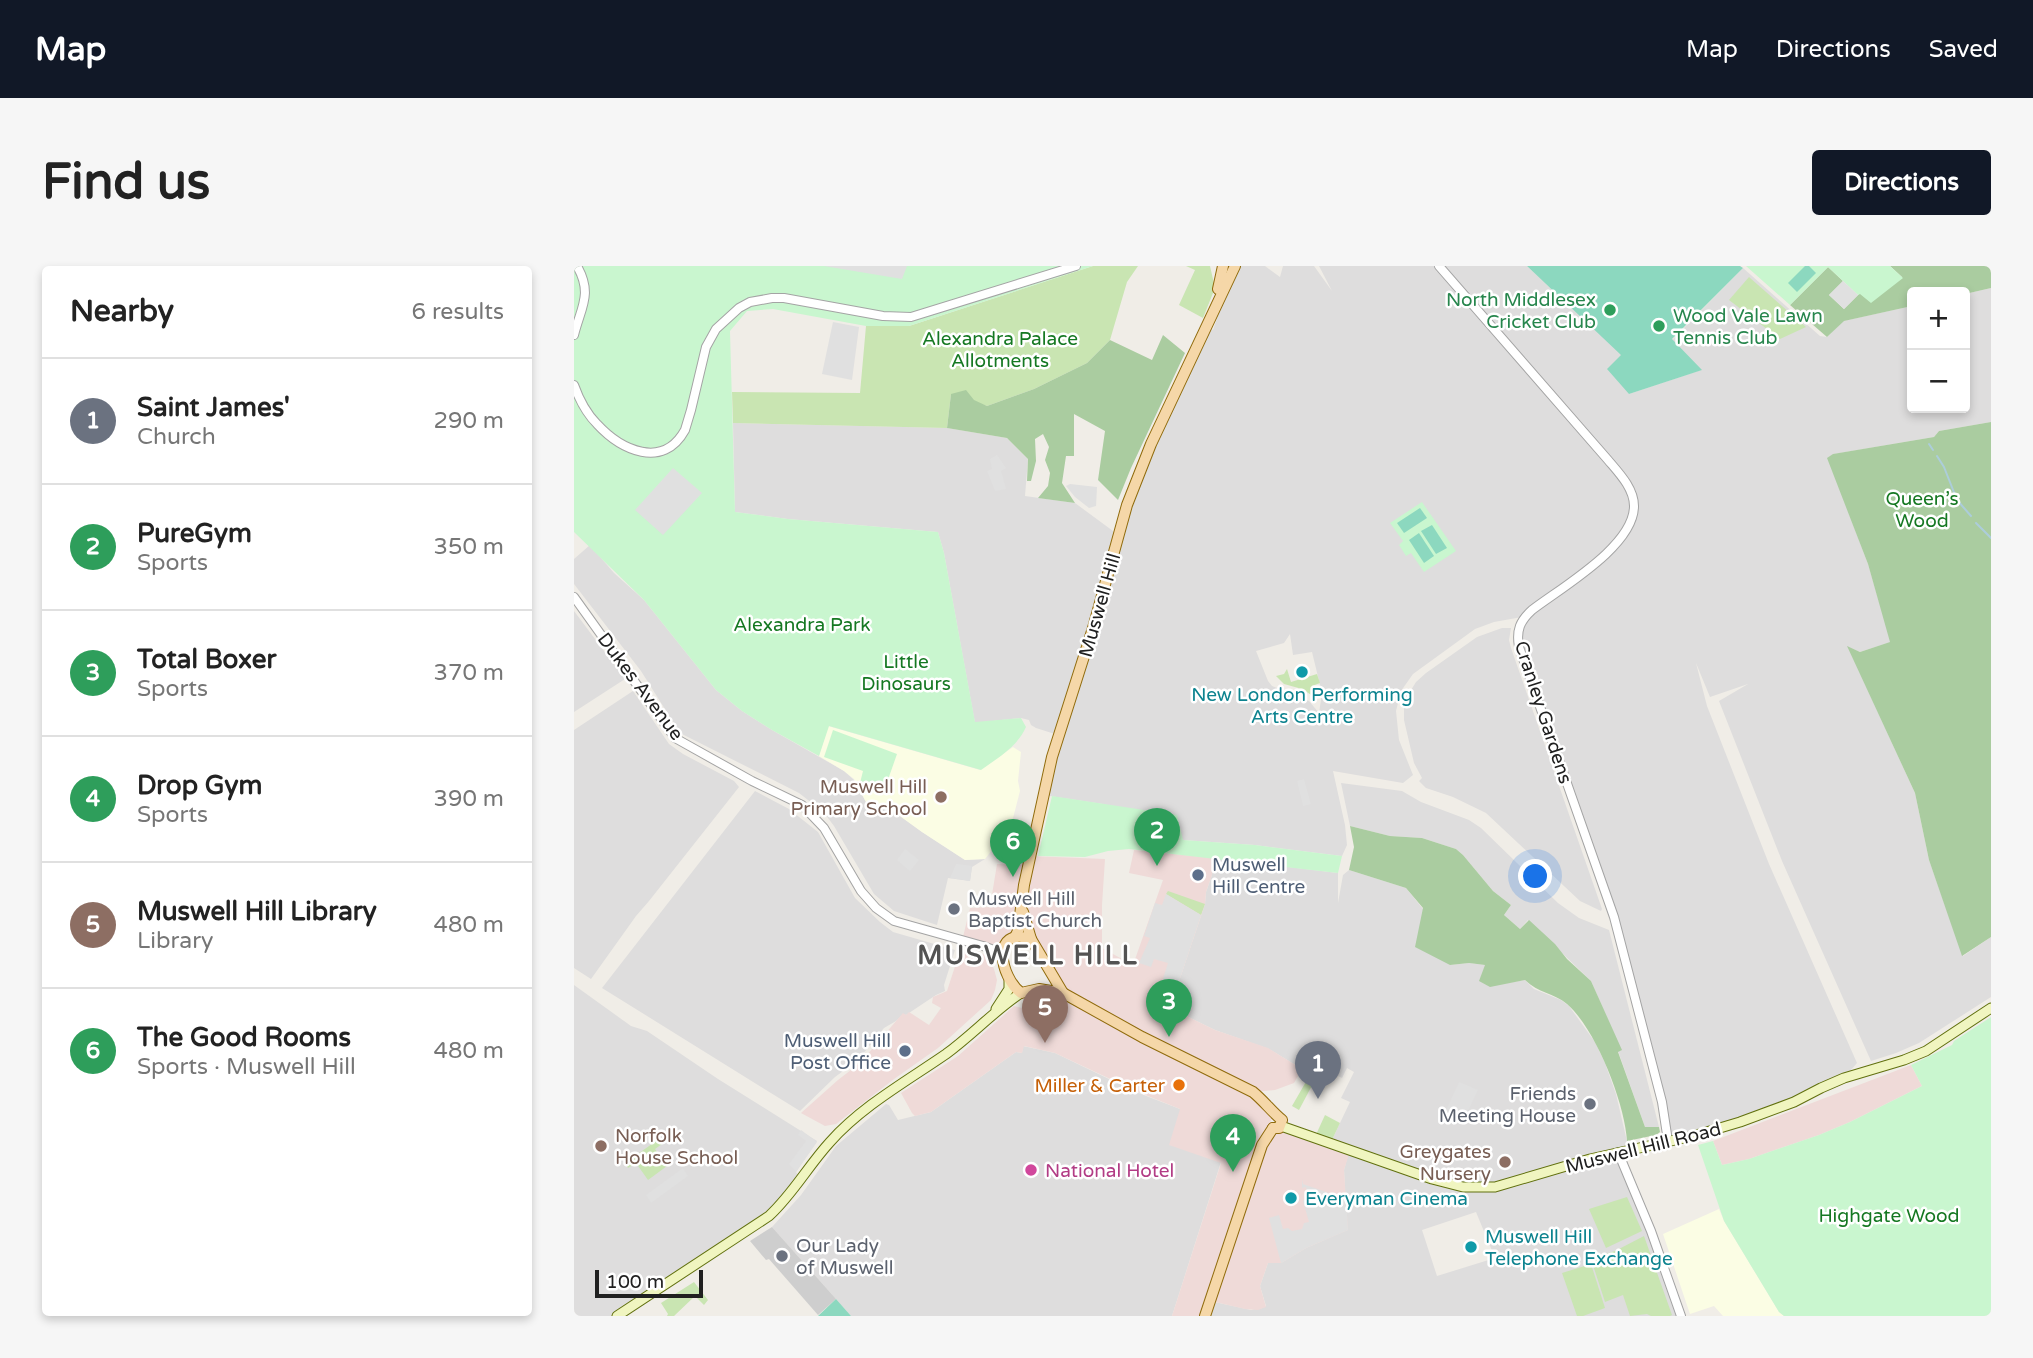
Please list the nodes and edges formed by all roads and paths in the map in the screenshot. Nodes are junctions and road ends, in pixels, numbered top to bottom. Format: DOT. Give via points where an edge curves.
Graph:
graph roads {
  1 [pos="577,266"];
  2 [pos="1076,266"];
  3 [pos="1235,266"];
  4 [pos="1439,266"];
  5 [pos="1224,268"];
  6 [pos="1212,314"];
  7 [pos="574,335"];
  8 [pos="574,385"];
  9 [pos="574,597"];
  10 [pos="1022,908"];
  11 [pos="1011,939"];
  12 [pos="1031,939"];
  13 [pos="984,946"];
  14 [pos="1002,953"];
  15 [pos="1046,966"];
  16 [pos="1009,981"];
  17 [pos="1039,989"];
  18 [pos="1021,993"];
  19 [pos="1063,993"];
  20 [pos="1991,1008"];
  21 [pos="994,1013"];
  22 [pos="1276,1124"];
  23 [pos="1668,1141"];
  24 [pos="1618,1152"];
  25 [pos="623,1314"];
  26 [pos="1205,1316"];
  27 [pos="1681,1316"];
  1 -- 7 [label="street" via="586,298"];
  2 -- 8 [label="street" via="911,317 883,317 784,298 750,302 727,318 709,339 685,430 659,453 633,449 598,426"];
  3 -- 6 [label="main road, Muswell Hill"];
  4 -- 23 [label="street, Cranley Gardens" via="1627,483 1634,504 1631,525 1616,545 1532,610 1517,636 1614,918"];
  5 -- 6 [label="main road, Muswell Hill"];
  6 -- 10 [label="main road, Muswell Hill" via="1127,505 1052,757"];
  9 -- 13 [label="street, Dukes Avenue" via="675,738 802,805 824,828 861,891 894,921"];
  10 -- 11 [label="main road, Muswell Hill" via="1018,931"];
  10 -- 12 [label="main road, Muswell Hill"];
  11 -- 12 [label="main road"];
  11 -- 13 [label="street, Dukes Avenue"];
  11 -- 14 [label="main road"];
  12 -- 15 [label="main road, Muswell Hill"];
  13 -- 14 [label="street, Dukes Avenue"];
  14 -- 16 [label="main road"];
  15 -- 17 [label="main road"];
  15 -- 19 [label="main road, Muswell Hill"];
  16 -- 18 [label="main road"];
  16 -- 21 [label="main road"];
  17 -- 18 [label="main road"];
  17 -- 19 [label="main road"];
  18 -- 21 [label="main road"];
  19 -- 22 [label="main road" via="1253,1092 1268,1105"];
  20 -- 23 [label="main road, Muswell Hill Road" via="1926,1051 1740,1122"];
  21 -- 25 [label="main road" via="831,1141 769,1216"];
  22 -- 24 [label="main road, Muswell Hill Road" via="1432,1179 1471,1188 1495,1187"];
  22 -- 26 [label="main road" via="1262,1145"];
  23 -- 24 [label="main road, Muswell Hill Road"];
  24 -- 27 [label="street"];
}
